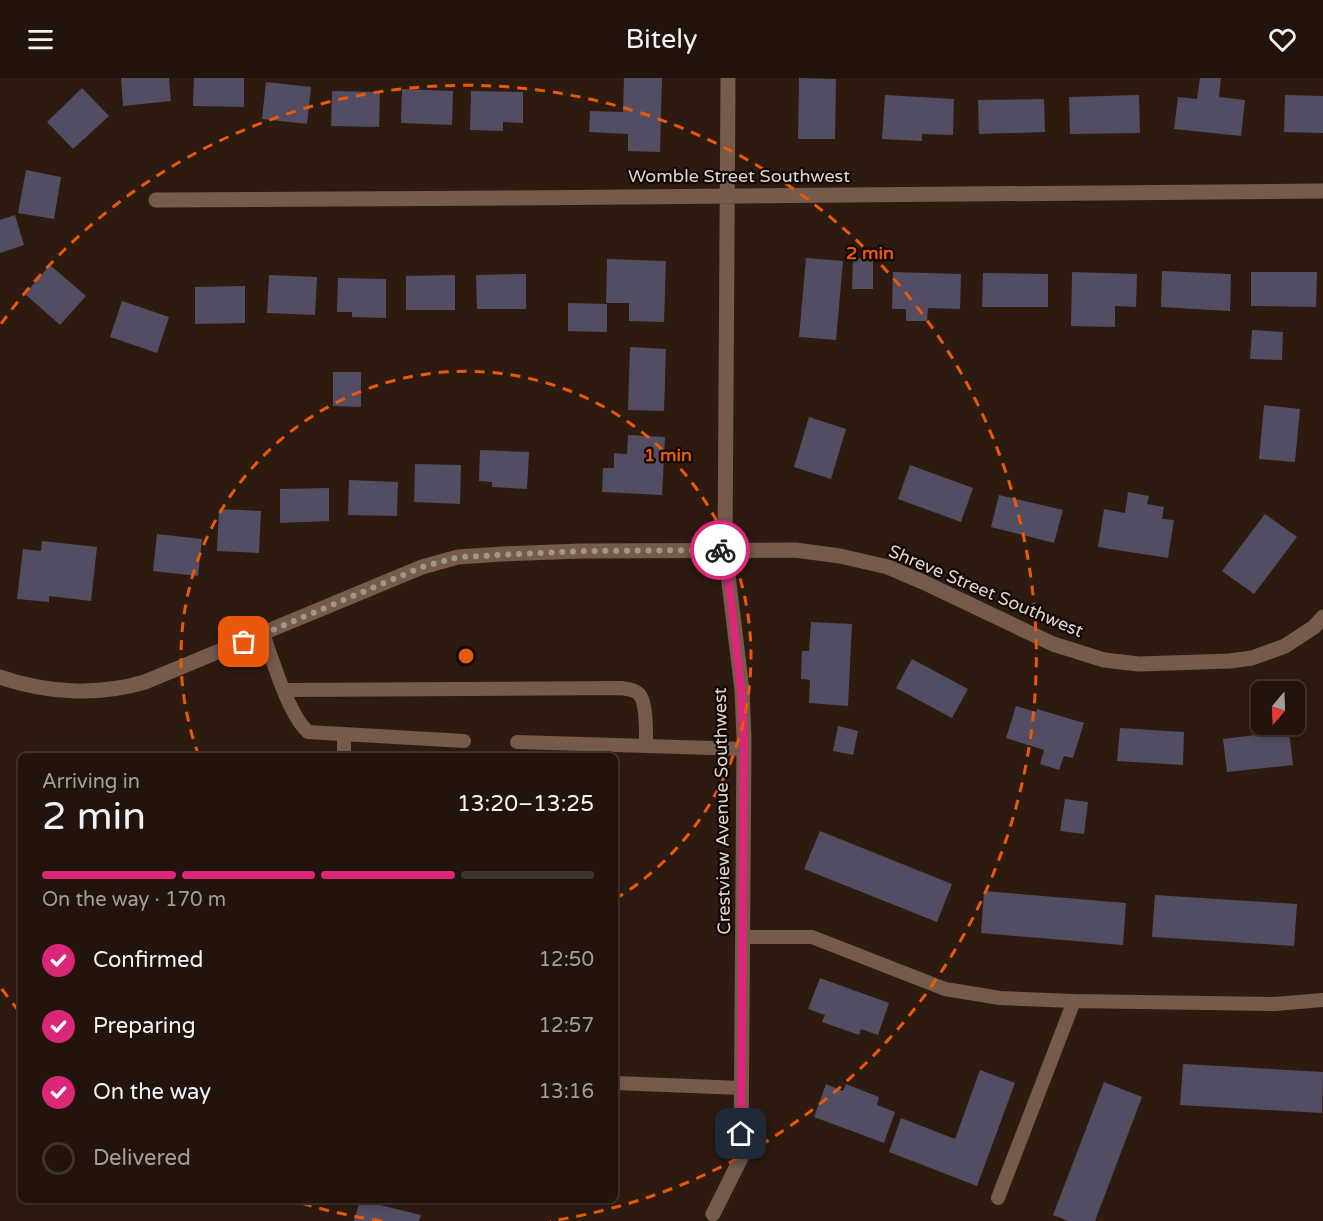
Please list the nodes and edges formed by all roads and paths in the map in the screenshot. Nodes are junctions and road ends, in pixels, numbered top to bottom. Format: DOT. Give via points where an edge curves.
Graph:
graph roads {
  1 [pos="728,78"];
  2 [pos="1323,191"];
  3 [pos="728,195"];
  4 [pos="156,200"];
  5 [pos="725,550"];
  6 [pos="1323,618"];
  7 [pos="263,634"];
  8 [pos="0,677"];
  9 [pos="285,690"];
  10 [pos="344,735"];
  11 [pos="464,741"];
  12 [pos="517,742"];
  13 [pos="646,746"];
  14 [pos="744,749"];
  15 [pos="344,753"];
  16 [pos="743,937"];
  17 [pos="1323,1000"];
  18 [pos="1074,1001"];
  19 [pos="618,1083"];
  20 [pos="742,1088"];
  21 [pos="998,1198"];
  22 [pos="713,1214"];
  1 -- 3 [label="street, Crestview Avenue Southwest"];
  2 -- 3 [label="street, Womble Street Southwest"];
  3 -- 4 [label="street, Womble Street Southwest"];
  3 -- 5 [label="street, Crestview Avenue Southwest"];
  5 -- 6 [label="street, Shreve Street Southwest" via="795,550 888,567 1053,644 1104,660 1138,664 1252,658 1285,646"];
  5 -- 7 [label="street, Shreve Street Southwest" via="459,557 422,567"];
  5 -- 14 [label="street, Crestview Avenue Southwest"];
  7 -- 8 [label="street, Shreve Street Southwest" via="126,687 64,690"];
  7 -- 9 [label="lane"];
  9 -- 10 [label="lane" via="300,725 308,732"];
  9 -- 13 [label="lane" via="630,689 644,702"];
  10 -- 11 [label="lane"];
  10 -- 15 [label="lane"];
  12 -- 13 [label="lane"];
  13 -- 14 [label="lane"];
  14 -- 16 [label="street, Crestview Avenue Southwest"];
  16 -- 18 [label="lane" via="812,937 945,989 1000,998"];
  16 -- 20 [label="street, Crestview Avenue Southwest"];
  17 -- 18 [label="lane" via="1275,1004"];
  18 -- 21 [label="lane"];
  19 -- 20 [label="lane"];
  20 -- 22 [label="street, Crestview Avenue Southwest" via="741,1158"];
}
